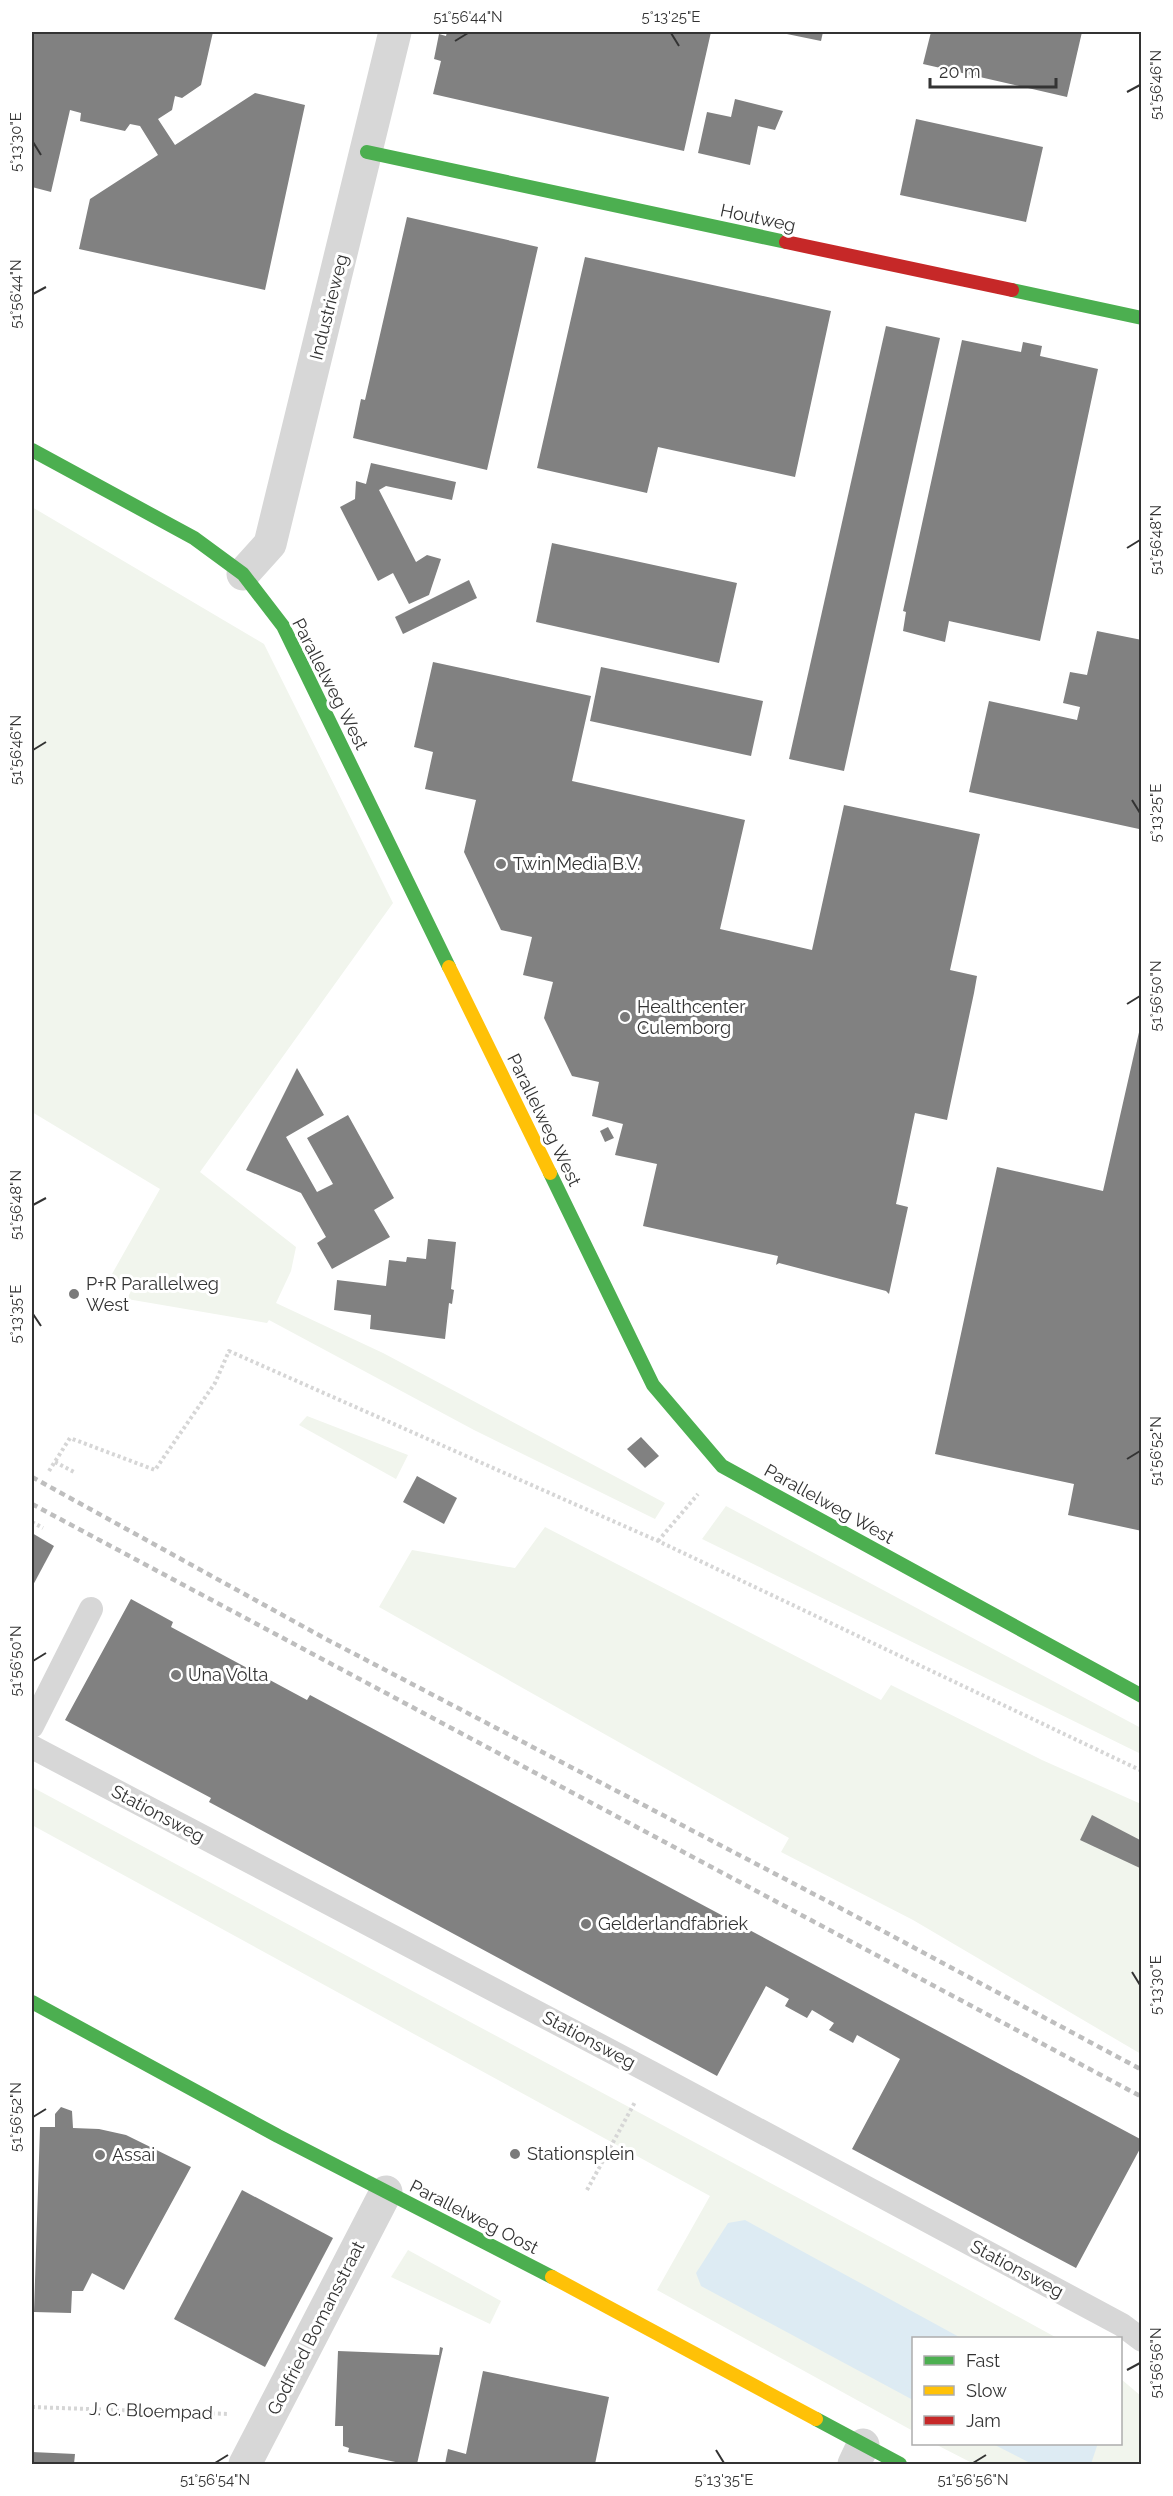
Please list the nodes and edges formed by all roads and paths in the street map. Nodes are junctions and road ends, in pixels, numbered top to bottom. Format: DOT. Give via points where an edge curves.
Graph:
graph roads {
  1 [pos="395,32"];
  2 [pos="367,152"];
  3 [pos="1142,318"];
  4 [pos="32,450"];
  5 [pos="243,574"];
  6 [pos="55,1462"];
  7 [pos="722,1466"];
  8 [pos="49,1471"];
  9 [pos="74,1472"];
  10 [pos="32,1522"];
  11 [pos="43,1528"];
  12 [pos="658,1541"];
  13 [pos="91,1609"];
  14 [pos="1142,1696"];
  15 [pos="32,1726"];
  16 [pos="32,1747"];
  17 [pos="1142,1771"];
  18 [pos="32,2002"];
  19 [pos="652,2073"];
  20 [pos="587,2190"];
  21 [pos="386,2192"];
  22 [pos="1142,2340"];
  23 [pos="32,2407"];
  24 [pos="270,2415"];
  25 [pos="858,2455"];
  26 [pos="245,2464"];
  27 [pos="900,2464"];
  1 -- 2 [label="street, Industrieweg"];
  2 -- 3 [label="street, Houtweg"];
  2 -- 5 [label="street, Industrieweg" via="270,544"];
  4 -- 5 [label="street, Parallelweg West" via="194,538"];
  5 -- 7 [label="street, Parallelweg West" via="283,626 653,1385"];
  6 -- 8 [label="path"];
  6 -- 9 [label="path"];
  6 -- 12 [label="path" via="70,1438 155,1470 215,1383 229,1351"];
  7 -- 12 [label="path"];
  7 -- 14 [label="street, Parallelweg West"];
  10 -- 11 [label="path"];
  12 -- 17 [label="path"];
  13 -- 15 [label="lane"];
  16 -- 19 [label="lane, Stationsweg"];
  18 -- 21 [label="street, Parallelweg Oost"];
  19 -- 20 [label="path"];
  19 -- 22 [label="lane, Stationsweg" via="1122,2325"];
  21 -- 24 [label="street, Godfried Bomansstraat"];
  21 -- 25 [label="street, Parallelweg Oost" via="608,2306"];
  23 -- 24 [label="path, J. C. Bloempad"];
  24 -- 26 [label="street, Godfried Bomansstraat"];
  25 -- 27 [label="street, Parallelweg Oost"];
}
